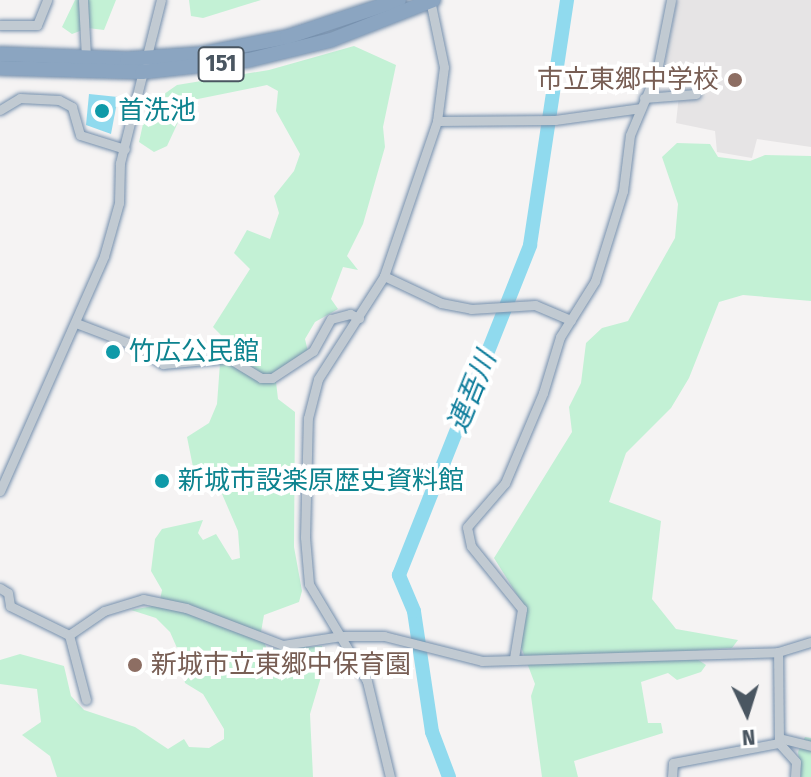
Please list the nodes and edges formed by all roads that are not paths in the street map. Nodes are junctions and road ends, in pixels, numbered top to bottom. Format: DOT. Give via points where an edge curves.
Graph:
graph roads {
  1 [pos="47,0"];
  2 [pos="83,0"];
  3 [pos="161,0"];
  4 [pos="399,0"];
  5 [pos="431,0"];
  6 [pos="671,0"];
  7 [pos="0,25"];
  8 [pos="0,54"];
  9 [pos="86,57"];
  10 [pos="144,65"];
  11 [pos="0,68"];
  12 [pos="696,94"];
  13 [pos="642,103"];
  14 [pos="0,110"];
  15 [pos="437,121"];
  16 [pos="125,149"];
  17 [pos="384,276"];
  18 [pos="359,318"];
  19 [pos="571,320"];
  20 [pos="76,323"];
  21 [pos="0,491"];
  22 [pos="0,588"];
  23 [pos="69,635"];
  24 [pos="341,636"];
  25 [pos="811,642"];
  26 [pos="778,652"];
  27 [pos="514,658"];
  28 [pos="86,700"];
  29 [pos="779,740"];
  30 [pos="811,746"];
  31 [pos="390,777"];
  32 [pos="672,777"];
  33 [pos="795,777"];
  1 -- 7 [label="street" via="37,25"];
  2 -- 9 [label="street"];
  3 -- 10 [label="street"];
  4 -- 10 [label="highway, 151" via="287,37"];
  5 -- 10 [label="highway, 151" via="290,51"];
  5 -- 15 [label="street" via="444,67"];
  6 -- 13 [label="street" via="657,71"];
  8 -- 9 [label="highway, 151"];
  9 -- 10 [label="highway, 151"];
  10 -- 11 [label="highway, 151"];
  10 -- 16 [label="street"];
  12 -- 13 [label="street"];
  13 -- 15 [label="street" via="555,120"];
  13 -- 19 [label="street" via="628,143 623,191 595,281"];
  14 -- 16 [label="street" via="20,98 59,100 72,107 80,135"];
  15 -- 17 [label="street"];
  16 -- 20 [label="street" via="116,217"];
  17 -- 18 [label="street"];
  17 -- 19 [label="street" via="441,303 471,309 535,305"];
  18 -- 20 [label="street" via="331,319 313,351 272,378 261,378 228,358 163,364 131,344"];
  18 -- 24 [label="street" via="318,379 307,432 305,564 316,601"];
  19 -- 27 [label="street" via="505,483 467,527 471,546 522,609"];
  20 -- 21 [label="street"];
  22 -- 23 [label="street" via="8,593 10,606"];
  23 -- 24 [label="street" via="104,611 143,599 186,608 283,645"];
  23 -- 28 [label="street"];
  24 -- 27 [label="street" via="408,642 476,660"];
  24 -- 31 [label="street" via="367,681"];
  25 -- 26 [label="street"];
  26 -- 27 [label="street"];
  26 -- 29 [label="street"];
  29 -- 30 [label="street"];
  29 -- 32 [label="street" via="673,763"];
  29 -- 33 [label="street" via="796,762"];
}
